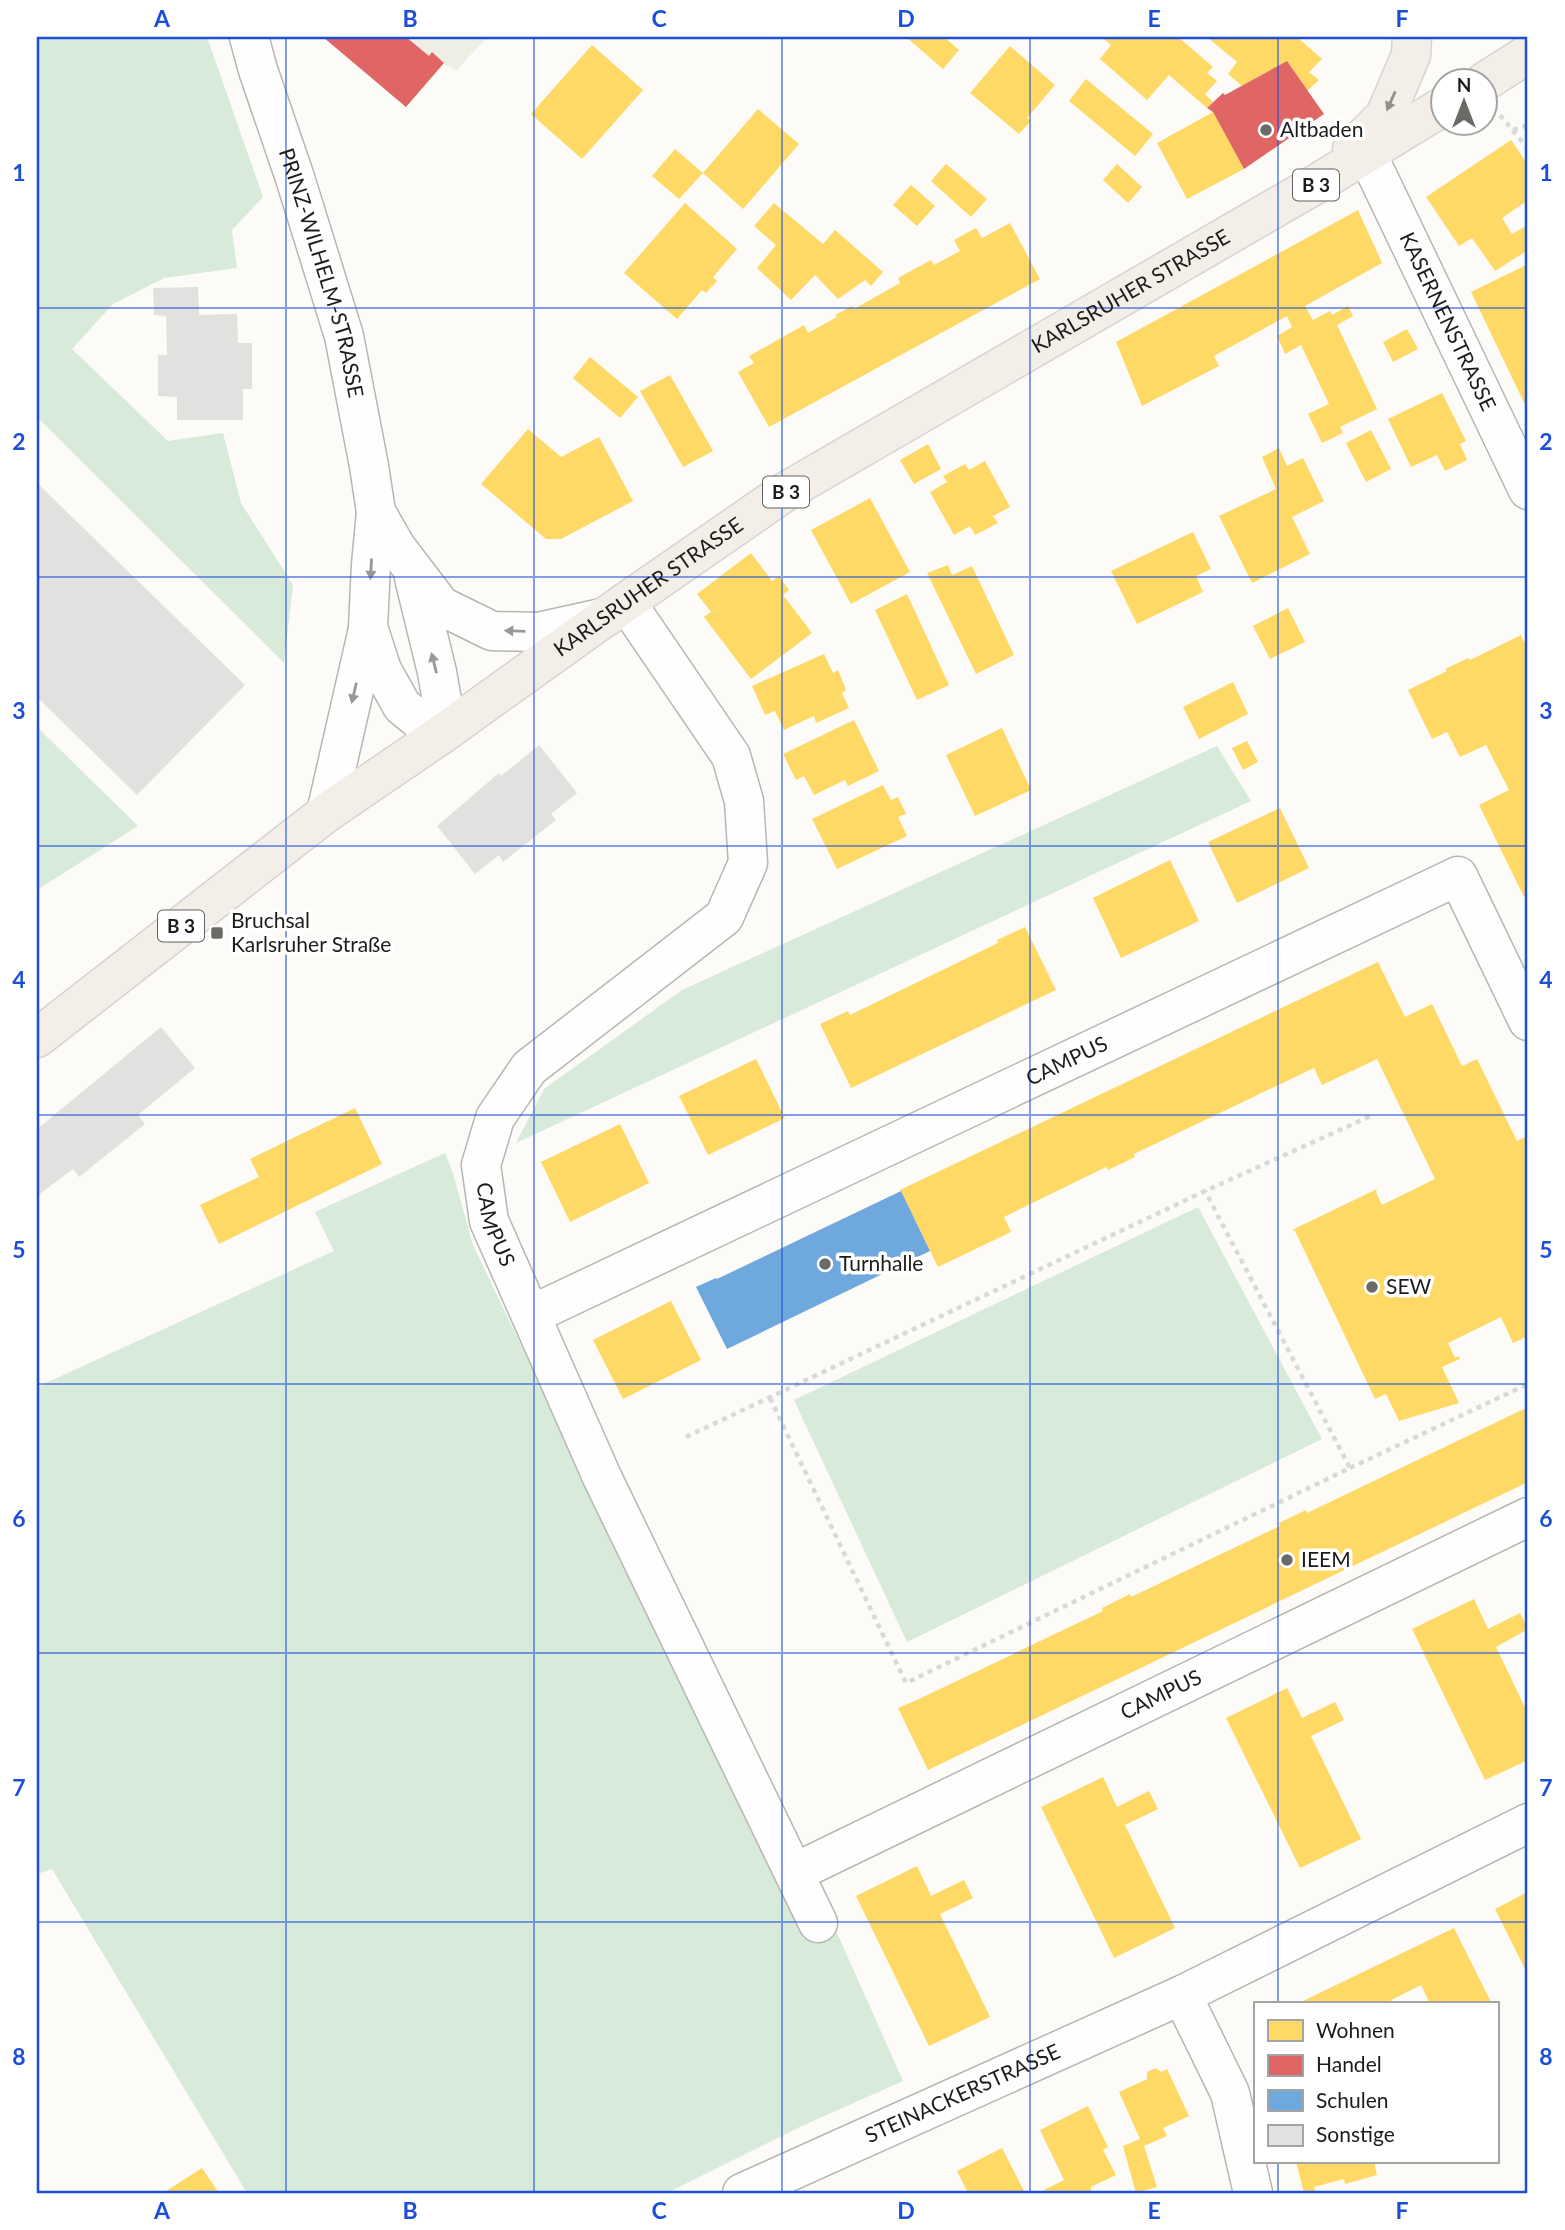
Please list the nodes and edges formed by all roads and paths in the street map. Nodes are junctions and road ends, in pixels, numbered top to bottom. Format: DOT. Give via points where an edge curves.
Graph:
graph roads {
  1 [pos="249,37"];
  2 [pos="1412,37"];
  3 [pos="1528,54"];
  4 [pos="1498,74"];
  5 [pos="1428,116"];
  6 [pos="1528,125"];
  7 [pos="1528,149"];
  8 [pos="1367,154"];
  9 [pos="1318,183"];
  10 [pos="1528,490"];
  11 [pos="376,512"];
  12 [pos="411,567"];
  13 [pos="616,609"];
  14 [pos="368,627"];
  15 [pos="443,733"];
  16 [pos="326,813"];
  17 [pos="1528,1021"];
  18 [pos="37,1038"];
  19 [pos="1373,1115"];
  20 [pos="1205,1191"];
  21 [pos="531,1315"];
  22 [pos="1528,1384"];
  23 [pos="770,1398"];
  24 [pos="686,1437"];
  25 [pos="1350,1468"];
  26 [pos="1528,1517"];
  27 [pos="1528,1823"];
  28 [pos="794,1873"];
  29 [pos="818,1923"];
  30 [pos="1182,1996"];
  31 [pos="742,2193"];
  32 [pos="1253,2193"];
  1 -- 11 [label="street, PRINZ-WILHELM-STRASSE" via="344,336"];
  2 -- 9 [label="main road, one-way" via="1411,55 1385,116"];
  3 -- 4 [label="main road"];
  5 -- 8 [label="main road, KARLSRUHER STRASSE / B 3"];
  6 -- 7 [label="path" via="1513,130"];
  8 -- 9 [label="main road, KARLSRUHER STRASSE / B 3"];
  8 -- 10 [label="street, KASERNENSTRASSE"];
  9 -- 13 [label="main road, KARLSRUHER STRASSE / B 3" via="785,492"];
  11 -- 12 [label="street, PRINZ-WILHELM-STRASSE"];
  11 -- 14 [label="street, PRINZ-WILHELM-STRASSE, one-way"];
  13 -- 12 [label="street, one-way" via="538,632 492,631 441,606"];
  15 -- 12 [label="street, PRINZ-WILHELM-STRASSE, one-way" via="437,672"];
  13 -- 15 [label="main road, KARLSRUHER STRASSE / B 3"];
  13 -- 21 [label="street, CAMPUS" via="731,756 744,802 748,863 724,917 529,1068 495,1118 481,1165 489,1221"];
  14 -- 15 [label="street, PRINZ-WILHELM-STRASSE" via="382,670 402,706"];
  14 -- 16 [label="street, one-way"];
  15 -- 16 [label="main road, KARLSRUHER STRASSE / B 3"];
  16 -- 18 [label="main road, KARLSRUHER STRASSE / B 3"];
  17 -- 21 [label="street, CAMPUS" via="1458,876"];
  19 -- 20 [label="path"];
  20 -- 23 [label="path"];
  20 -- 25 [label="path"];
  21 -- 28 [label="street, CAMPUS" via="602,1477"];
  22 -- 25 [label="path"];
  23 -- 24 [label="path"];
  23 -- 25 [label="path" via="906,1683"];
  26 -- 28 [label="street, CAMPUS"];
  27 -- 30 [label="street, STEINACKERSTRASSE"];
  28 -- 29 [label="street, CAMPUS"];
  30 -- 31 [label="street, STEINACKERSTRASSE"];
  30 -- 32 [label="street" via="1230,2093"];
}
